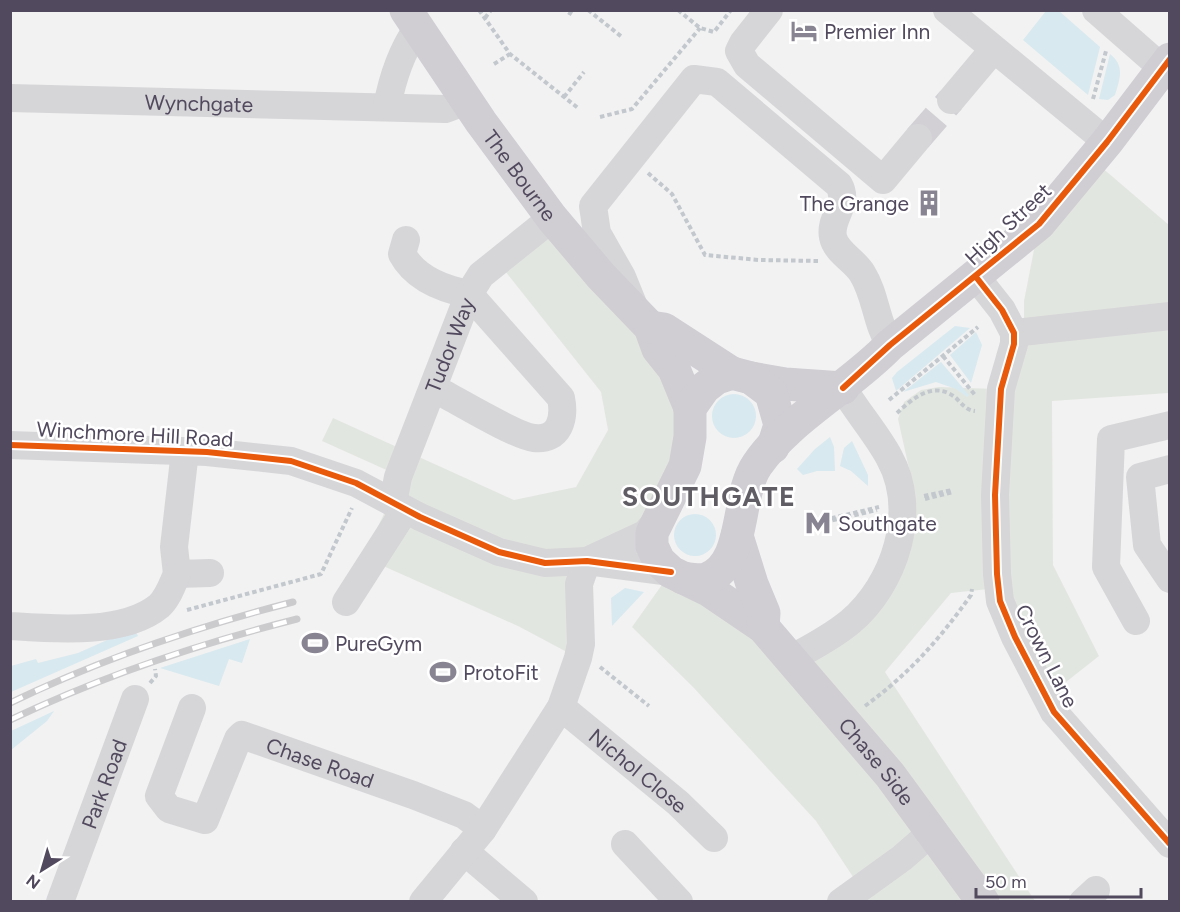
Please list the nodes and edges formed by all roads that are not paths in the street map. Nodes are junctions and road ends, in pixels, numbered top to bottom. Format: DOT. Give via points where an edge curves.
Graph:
graph roads {
  1 [pos="769,10"];
  2 [pos="947,10"];
  3 [pos="1104,19"];
  4 [pos="411,20"];
  5 [pos="993,50"];
  6 [pos="1166,63"];
  7 [pos="10,98"];
  8 [pos="951,100"];
  9 [pos="466,101"];
  10 [pos="387,107"];
  11 [pos="1097,134"];
  12 [pos="918,138"];
  13 [pos="552,218"];
  14 [pos="406,240"];
  15 [pos="976,277"];
  16 [pos="469,294"];
  17 [pos="1170,316"];
  18 [pos="643,318"];
  19 [pos="1014,333"];
  20 [pos="890,345"];
  21 [pos="741,375"];
  22 [pos="843,388"];
  23 [pos="435,389"];
  24 [pos="690,408"];
  25 [pos="1170,425"];
  26 [pos="10,445"];
  27 [pos="773,447"];
  28 [pos="185,451"];
  29 [pos="1169,471"];
  30 [pos="666,501"];
  31 [pos="399,507"];
  32 [pos="737,536"];
  33 [pos="587,561"];
  34 [pos="210,573"];
  35 [pos="177,574"];
  36 [pos="677,575"];
  37 [pos="1170,579"];
  38 [pos="346,602"];
  39 [pos="1136,621"];
  40 [pos="10,626"];
  41 [pos="763,627"];
  42 [pos="792,658"];
  43 [pos="135,699"];
  44 [pos="561,707"];
  45 [pos="192,708"];
  46 [pos="483,829"];
  47 [pos="933,831"];
  48 [pos="714,838"];
  49 [pos="625,844"];
  50 [pos="1170,844"];
  51 [pos="464,851"];
  52 [pos="60,902"];
  53 [pos="423,902"];
  54 [pos="524,902"];
  55 [pos="679,902"];
  56 [pos="841,902"];
  57 [pos="983,902"];
  1 -- 12 [label="street" via="742,43 741,57 883,180"];
  2 -- 5 [label="street"];
  3 -- 6 [label="street"];
  4 -- 9 [label="main road, The Bourne"];
  4 -- 10 [label="street"];
  5 -- 8 [label="street"];
  5 -- 11 [label="street"];
  6 -- 11 [label="main road, High Street"];
  7 -- 10 [label="street, Wynchgate"];
  9 -- 10 [label="street, Wynchgate" via="445,109"];
  9 -- 13 [label="main road, The Bourne"];
  11 -- 15 [label="main road, High Street" via="1039,224"];
  13 -- 16 [label="street, Tudor Way" via="481,275"];
  13 -- 18 [label="main road, The Bourne"];
  14 -- 16 [label="street" via="402,254 420,276"];
  15 -- 19 [label="street"];
  15 -- 20 [label="main road, High Street"];
  16 -- 23 [label="street, Tudor Way"];
  16 -- 23 [label="street" via="561,398 559,429 543,438 532,438"];
  17 -- 19 [label="street"];
  18 -- 20 [label="street" via="597,233 593,206 694,79 717,82 839,185 844,194 832,235 862,273 880,329"];
  18 -- 21 [label="main road, The Bourne"];
  18 -- 24 [label="main road, The Bourne" via="658,349 674,369"];
  19 -- 50 [label="street, Crown Lane" via="1001,389 995,495 1000,601 1054,712"];
  20 -- 22 [label="main road, High Street"];
  21 -- 22 [label="main road" via="785,384"];
  21 -- 24 [label="main road" via="717,378"];
  21 -- 27 [label="main road" via="771,393 780,425"];
  22 -- 27 [label="main road, High Street"];
  22 -- 42 [label="street" via="890,458 897,476 902,512 900,538 892,563 867,603 849,622"];
  23 -- 31 [label="street, Tudor Way" via="398,477"];
  24 -- 30 [label="main road" via="685,466"];
  25 -- 39 [label="street" via="1111,439 1106,567"];
  26 -- 28 [label="street, Winchmore Hill Road"];
  27 -- 32 [label="main road, High Street" via="750,480"];
  28 -- 31 [label="street, Winchmore Hill Road" via="291,461 365,487"];
  28 -- 35 [label="street" via="174,547"];
  29 -- 37 [label="street" via="1140,477 1147,545"];
  30 -- 33 [label="street" via="645,534"];
  30 -- 36 [label="main road" via="652,533 652,546 659,561"];
  31 -- 33 [label="street, Winchmore Hill Road" via="521,559 545,563"];
  31 -- 38 [label="street"];
  32 -- 36 [label="main road, High Street" via="729,560 718,572 705,579"];
  32 -- 41 [label="main road" via="764,613"];
  33 -- 36 [label="street"];
  33 -- 44 [label="street" via="579,584 578,658"];
  34 -- 35 [label="street"];
  35 -- 40 [label="street" via="159,606 123,625"];
  36 -- 41 [label="main road, Chase Side" via="710,591"];
  41 -- 42 [label="main road, Chase Side"];
  42 -- 47 [label="main road, Chase Side"];
  43 -- 52 [label="street, Park Road"];
  44 -- 46 [label="street"];
  44 -- 48 [label="street, Nichol Close" via="678,803"];
  45 -- 46 [label="street, Chase Road" via="159,795 169,808 205,820 242,735 413,795 464,815"];
  46 -- 51 [label="street"];
  47 -- 56 [label="street"];
  47 -- 57 [label="main road, Chase Side"];
  49 -- 55 [label="street"];
  51 -- 53 [label="street"];
  51 -- 54 [label="street"];
}
